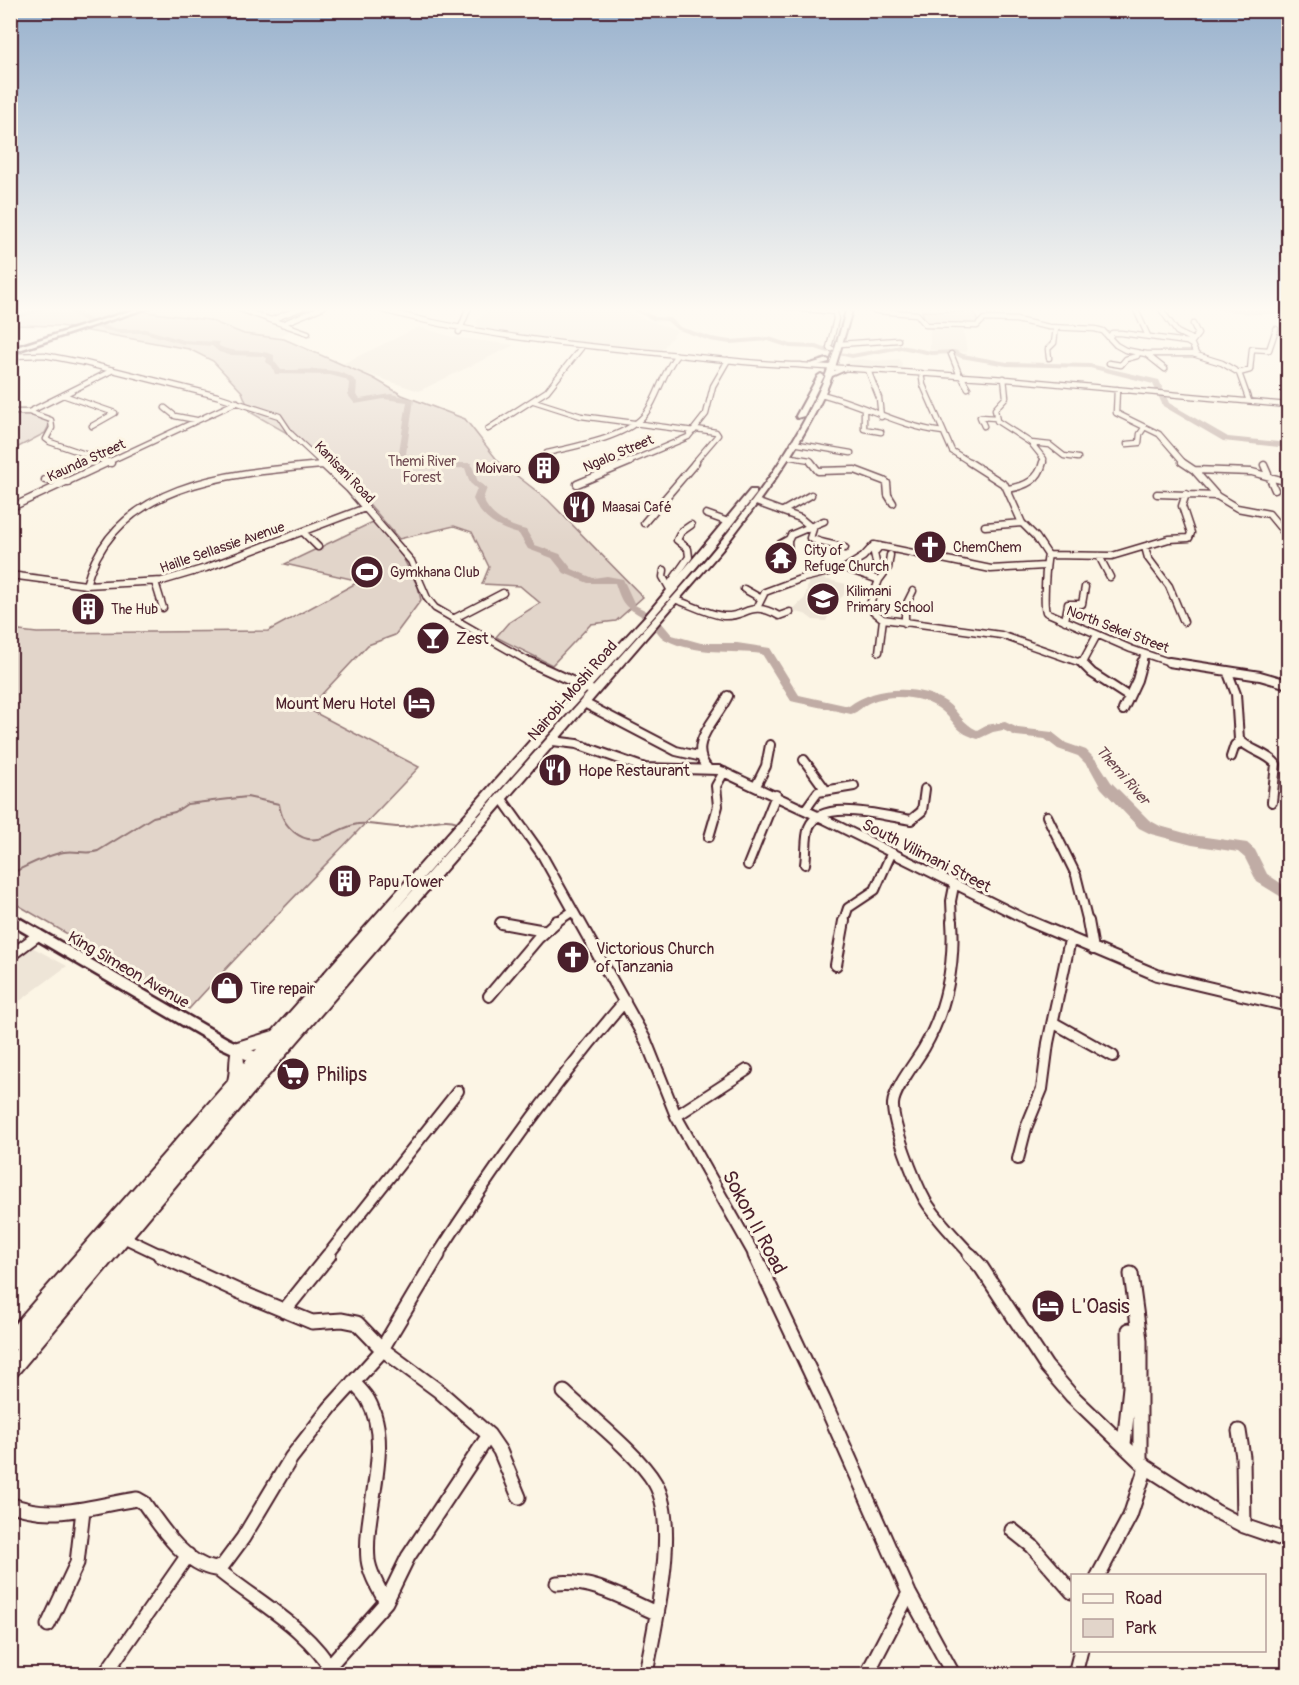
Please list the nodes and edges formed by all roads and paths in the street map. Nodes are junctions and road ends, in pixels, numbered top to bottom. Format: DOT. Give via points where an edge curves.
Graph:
graph roads {
  1 [pos="81,386"];
  2 [pos="173,386"];
  3 [pos="553,386"];
  4 [pos="658,386"];
  5 [pos="715,386"];
  6 [pos="817,386"];
  7 [pos="823,386"];
  8 [pos="873,386"];
  9 [pos="923,386"];
  10 [pos="1005,386"];
  11 [pos="1082,386"];
  12 [pos="1243,386"];
  13 [pos="1117,389"];
  14 [pos="821,394"];
  15 [pos="63,395"];
  16 [pos="534,401"];
  17 [pos="1248,401"];
  18 [pos="237,402"];
  19 [pos="1288,405"];
  20 [pos="165,408"];
  21 [pos="864,409"];
  22 [pos="10,411"];
  23 [pos="29,412"];
  24 [pos="881,417"];
  25 [pos="996,418"];
  26 [pos="196,420"];
  27 [pos="634,423"];
  28 [pos="92,426"];
  29 [pos="984,426"];
  30 [pos="1144,428"];
  31 [pos="488,429"];
  32 [pos="695,430"];
  33 [pos="881,432"];
  34 [pos="943,432"];
  35 [pos="793,442"];
  36 [pos="1030,443"];
  37 [pos="1127,444"];
  38 [pos="547,453"];
  39 [pos="851,453"];
  40 [pos="785,456"];
  41 [pos="1078,459"];
  42 [pos="111,463"];
  43 [pos="323,465"];
  44 [pos="1264,465"];
  45 [pos="1194,470"];
  46 [pos="1269,476"];
  47 [pos="45,480"];
  48 [pos="69,482"];
  49 [pos="1288,482"];
  50 [pos="577,484"];
  51 [pos="1008,489"];
  52 [pos="1275,490"];
  53 [pos="1157,494"];
  54 [pos="1186,494"];
  55 [pos="811,495"];
  56 [pos="1216,496"];
  57 [pos="756,502"];
  58 [pos="893,503"];
  59 [pos="10,508"];
  60 [pos="364,508"];
  61 [pos="783,511"];
  62 [pos="706,514"];
  63 [pos="824,521"];
  64 [pos="728,522"];
  65 [pos="644,523"];
  66 [pos="1022,523"];
  67 [pos="691,525"];
  68 [pos="811,526"];
  69 [pos="985,526"];
  70 [pos="304,533"];
  71 [pos="1288,537"];
  72 [pos="789,539"];
  73 [pos="880,546"];
  74 [pos="318,547"];
  75 [pos="1145,547"];
  76 [pos="845,548"];
  77 [pos="890,555"];
  78 [pos="1048,555"];
  79 [pos="775,556"];
  80 [pos="1099,556"];
  81 [pos="789,560"];
  82 [pos="1046,566"];
  83 [pos="877,567"];
  84 [pos="845,568"];
  85 [pos="664,570"];
  86 [pos="10,575"];
  87 [pos="1110,577"];
  88 [pos="879,580"];
  89 [pos="155,582"];
  90 [pos="86,585"];
  91 [pos="1085,587"];
  92 [pos="744,589"];
  93 [pos="672,590"];
  94 [pos="913,591"];
  95 [pos="503,593"];
  96 [pos="760,598"];
  97 [pos="677,600"];
  98 [pos="163,608"];
  99 [pos="757,608"];
  100 [pos="790,612"];
  101 [pos="654,618"];
  102 [pos="453,619"];
  103 [pos="883,619"];
  104 [pos="1065,621"];
  105 [pos="1184,622"];
  106 [pos="905,623"];
  107 [pos="1097,635"];
  108 [pos="879,652"];
  109 [pos="1144,655"];
  110 [pos="1081,662"];
  111 [pos="1228,673"];
  112 [pos="1288,684"];
  113 [pos="589,690"];
  114 [pos="728,696"];
  115 [pos="1129,697"];
  116 [pos="584,703"];
  117 [pos="1123,710"];
  118 [pos="553,741"];
  119 [pos="1241,743"];
  120 [pos="770,745"];
  121 [pos="698,756"];
  122 [pos="1231,757"];
  123 [pos="804,760"];
  124 [pos="708,769"];
  125 [pos="724,772"];
  126 [pos="756,786"];
  127 [pos="854,786"];
  128 [pos="825,789"];
  129 [pos="925,789"];
  130 [pos="776,795"];
  131 [pos="502,800"];
  132 [pos="1272,802"];
  133 [pos="805,810"];
  134 [pos="819,816"];
  135 [pos="1047,816"];
  136 [pos="709,837"];
  137 [pos="891,854"];
  138 [pos="805,864"];
  139 [pos="748,865"];
  140 [pos="954,886"];
  141 [pos="573,911"];
  142 [pos="10,918"];
  143 [pos="501,923"];
  144 [pos="545,931"];
  145 [pos="39,935"];
  146 [pos="1070,940"];
  147 [pos="1093,949"];
  148 [pos="10,956"];
  149 [pos="836,965"];
  150 [pos="489,996"];
  151 [pos="625,1001"];
  152 [pos="1288,1006"];
  153 [pos="1054,1023"];
  154 [pos="278,1036"];
  155 [pos="236,1050"];
  156 [pos="1113,1056"];
  157 [pos="260,1066"];
  158 [pos="747,1070"];
  159 [pos="233,1088"];
  160 [pos="458,1091"];
  161 [pos="223,1109"];
  162 [pos="676,1116"];
  163 [pos="1018,1160"];
  164 [pos="123,1238"];
  165 [pos="1131,1274"];
  166 [pos="284,1311"];
  167 [pos="1129,1330"];
  168 [pos="10,1343"];
  169 [pos="382,1349"];
  170 [pos="10,1370"];
  171 [pos="353,1382"];
  172 [pos="564,1392"];
  173 [pos="1239,1431"];
  174 [pos="489,1435"];
  175 [pos="1124,1444"];
  176 [pos="1143,1464"];
  177 [pos="519,1497"];
  178 [pos="10,1504"];
  179 [pos="83,1510"];
  180 [pos="1244,1526"];
  181 [pos="1012,1530"];
  182 [pos="1288,1541"];
  183 [pos="188,1555"];
  184 [pos="217,1569"];
  185 [pos="1099,1574"];
  186 [pos="557,1583"];
  187 [pos="1071,1592"];
  188 [pos="909,1593"];
  189 [pos="386,1602"];
  190 [pos="656,1613"];
  191 [pos="48,1625"];
  192 [pos="1080,1652"];
  193 [pos="332,1670"];
  194 [pos="105,1674"];
  195 [pos="646,1674"];
  196 [pos="867,1674"];
  197 [pos="953,1674"];
  198 [pos="1075,1674"];
  1 -- 15 [label="street"];
  2 -- 18 [label="street, Kanisani Road"];
  3 -- 16 [label="street"];
  4 -- 27 [label="street" via="645,414"];
  5 -- 32 [label="street"];
  6 -- 64 [label="highway, Nairobi-Moshi Road" via="748,499"];
  7 -- 14 [label="highway, Nairobi-Moshi Road"];
  8 -- 24 [label="street" via="881,400"];
  9 -- 34 [label="street"];
  10 -- 25 [label="street" via="1006,397 996,409"];
  11 -- 13 [label="street"];
  12 -- 17 [label="street"];
  13 -- 17 [label="street"];
  13 -- 30 [label="street" via="1116,413"];
  14 -- 21 [label="street"];
  14 -- 35 [label="highway, Nairobi-Moshi Road"];
  15 -- 23 [label="street"];
  15 -- 28 [label="street" via="115,413"];
  16 -- 27 [label="street" via="581,416"];
  16 -- 31 [label="street"];
  17 -- 19 [label="street"];
  18 -- 26 [label="street, Kaunda Street"];
  18 -- 43 [label="street, Kanisani Road" via="279,416 291,434"];
  20 -- 26 [label="street" via="175,416"];
  21 -- 24 [label="street"];
  21 -- 33 [label="street" via="864,429"];
  22 -- 23 [label="street"];
  23 -- 42 [label="street" via="51,420 52,428 46,439 50,442"];
  24 -- 34 [label="street" via="911,428"];
  25 -- 29 [label="street" via="980,417"];
  25 -- 36 [label="street"];
  26 -- 42 [label="street, Kaunda Street"];
  27 -- 32 [label="street"];
  27 -- 38 [label="street"];
  30 -- 37 [label="street" via="1139,443"];
  30 -- 45 [label="street" via="1162,436 1182,462"];
  32 -- 50 [label="street, Ngalo Street" via="683,440"];
  32 -- 65 [label="street" via="718,435"];
  34 -- 51 [label="street" via="952,451"];
  35 -- 39 [label="street"];
  35 -- 40 [label="highway, Nairobi-Moshi Road"];
  36 -- 41 [label="street" via="1050,445 1064,456"];
  36 -- 51 [label="street" via="1044,459 1043,466 1028,485"];
  40 -- 57 [label="highway, Nairobi-Moshi Road"];
  40 -- 58 [label="street" via="810,460 818,471 855,470 884,481"];
  42 -- 48 [label="street, Kaunda Street"];
  43 -- 60 [label="street, Kanisani Road"];
  43 -- 90 [label="street" via="212,479 166,494 133,514 99,549"];
  44 -- 46 [label="street"];
  45 -- 46 [label="street"];
  45 -- 56 [label="street"];
  46 -- 49 [label="street"];
  46 -- 52 [label="street"];
  47 -- 48 [label="street"];
  48 -- 59 [label="street, Kaunda Street"];
  51 -- 66 [label="street"];
  53 -- 54 [label="street"];
  54 -- 56 [label="street"];
  54 -- 75 [label="street" via="1182,506 1191,537"];
  55 -- 61 [label="street"];
  56 -- 71 [label="street" via="1237,507 1269,514"];
  57 -- 61 [label="street"];
  57 -- 97 [label="highway, Nairobi-Moshi Road"];
  60 -- 70 [label="street, Haille Sellassie Avenue"];
  60 -- 102 [label="street, Kanisani Road" via="411,561 435,608"];
  61 -- 68 [label="street"];
  62 -- 64 [label="street"];
  63 -- 68 [label="street"];
  64 -- 93 [label="highway, Nairobi-Moshi Road"];
  66 -- 69 [label="street"];
  66 -- 78 [label="street"];
  67 -- 93 [label="street" via="677,540 688,549 689,557 672,581"];
  68 -- 72 [label="street"];
  68 -- 76 [label="street" via="812,539"];
  70 -- 74 [label="street"];
  70 -- 89 [label="street, Haille Sellassie Avenue" via="189,574"];
  72 -- 79 [label="street" via="780,544"];
  72 -- 81 [label="street"];
  73 -- 82 [label="street" via="991,569"];
  73 -- 83 [label="street" via="874,553"];
  73 -- 84 [label="street" via="871,546 863,557"];
  75 -- 80 [label="street" via="1121,555"];
  75 -- 105 [label="street" via="1148,558 1169,586"];
  77 -- 88 [label="street" via="888,568"];
  78 -- 80 [label="street"];
  78 -- 82 [label="street, North Sekei Street"];
  80 -- 87 [label="street"];
  82 -- 104 [label="street, North Sekei Street" via="1045,610"];
  84 -- 88 [label="street"];
  84 -- 96 [label="street" via="781,585"];
  85 -- 93 [label="street" via="664,581"];
  86 -- 90 [label="street, Haille Sellassie Avenue"];
  88 -- 103 [label="street" via="870,604"];
  89 -- 90 [label="street, Haille Sellassie Avenue"];
  89 -- 98 [label="street"];
  91 -- 104 [label="street" via="1083,603 1068,604"];
  92 -- 96 [label="street"];
  93 -- 101 [label="highway, Nairobi-Moshi Road"];
  94 -- 106 [label="street" via="905,606"];
  95 -- 102 [label="street"];
  96 -- 99 [label="street"];
  97 -- 99 [label="street" via="724,616"];
  97 -- 101 [label="highway, Nairobi-Moshi Road"];
  99 -- 100 [label="street" via="778,616"];
  101 -- 113 [label="highway, Nairobi-Moshi Road"];
  102 -- 113 [label="street, Kanisani Road" via="532,665"];
  103 -- 106 [label="street"];
  103 -- 108 [label="street"];
  104 -- 107 [label="street, North Sekei Street"];
  106 -- 110 [label="street" via="1001,634"];
  107 -- 109 [label="street, North Sekei Street"];
  107 -- 110 [label="street"];
  109 -- 111 [label="street, North Sekei Street"];
  109 -- 115 [label="street"];
  110 -- 115 [label="street"];
  111 -- 112 [label="street, North Sekei Street" via="1260,675"];
  111 -- 119 [label="street" via="1236,694"];
  113 -- 116 [label="highway, Nairobi-Moshi Road"];
  113 -- 154 [label="highway, Nairobi-Moshi Road"];
  114 -- 121 [label="street" via="703,737"];
  115 -- 117 [label="street"];
  116 -- 118 [label="highway, Nairobi-Moshi Road"];
  116 -- 121 [label="street" via="676,751"];
  118 -- 124 [label="street, South Vilimani Street" via="578,743 647,768"];
  118 -- 131 [label="highway, Nairobi-Moshi Road"];
  119 -- 122 [label="street" via="1235,745"];
  119 -- 132 [label="street" via="1266,754 1276,764"];
  120 -- 126 [label="street" via="766,766"];
  121 -- 124 [label="street"];
  123 -- 128 [label="street"];
  124 -- 125 [label="street, South Vilimani Street"];
  125 -- 126 [label="street, South Vilimani Street"];
  125 -- 136 [label="street" via="716,786 718,806"];
  126 -- 130 [label="street, South Vilimani Street"];
  127 -- 128 [label="street"];
  128 -- 133 [label="street" via="814,795"];
  129 -- 134 [label="street" via="922,811 911,820 855,811"];
  130 -- 133 [label="street, South Vilimani Street"];
  130 -- 139 [label="street"];
  131 -- 141 [label="street, Sokon II Road" via="542,855"];
  131 -- 157 [label="highway, Nairobi-Moshi Road"];
  133 -- 134 [label="street, South Vilimani Street"];
  134 -- 137 [label="street, South Vilimani Street"];
  134 -- 138 [label="street" via="810,824"];
  135 -- 147 [label="street" via="1076,875"];
  137 -- 140 [label="street, South Vilimani Street"];
  137 -- 149 [label="street" via="875,890 845,914"];
  140 -- 146 [label="street, South Vilimani Street"];
  140 -- 175 [label="street" via="954,948 945,999 893,1104 900,1137 932,1210 981,1267 1046,1365 1071,1395"];
  141 -- 144 [label="street"];
  141 -- 151 [label="street, Sokon II Road"];
  142 -- 145 [label="main road, King Simeon Avenue"];
  143 -- 144 [label="street"];
  144 -- 150 [label="street"];
  145 -- 148 [label="street"];
  145 -- 155 [label="main road, King Simeon Avenue"];
  146 -- 147 [label="street, South Vilimani Street"];
  146 -- 153 [label="street"];
  147 -- 152 [label="street, South Vilimani Street" via="1162,976"];
  151 -- 162 [label="street, Sokon II Road"];
  151 -- 169 [label="street" via="591,1039 482,1187"];
  153 -- 156 [label="street"];
  153 -- 163 [label="street" via="1042,1089"];
  154 -- 155 [label="highway"];
  154 -- 157 [label="highway, Nairobi-Moshi Road"];
  155 -- 157 [label="main road, King Simeon Avenue"];
  155 -- 159 [label="highway" via="238,1070"];
  157 -- 159 [label="highway"];
  157 -- 161 [label="highway"];
  158 -- 162 [label="street"];
  159 -- 161 [label="highway"];
  160 -- 166 [label="street"];
  161 -- 164 [label="highway"];
  161 -- 168 [label="highway"];
  162 -- 188 [label="street, Sokon II Road" via="753,1251"];
  164 -- 166 [label="street"];
  164 -- 170 [label="highway"];
  165 -- 176 [label="street" via="1140,1340"];
  166 -- 169 [label="street" via="312,1322 353,1320"];
  167 -- 175 [label="street" via="1131,1357"];
  169 -- 171 [label="street"];
  169 -- 174 [label="street"];
  171 -- 184 [label="street" via="287,1464 238,1547"];
  171 -- 189 [label="street" via="368,1397 376,1434 368,1561"];
  172 -- 190 [label="street" via="655,1482 665,1519"];
  173 -- 180 [label="street"];
  174 -- 177 [label="street"];
  174 -- 189 [label="street" via="408,1557"];
  175 -- 176 [label="street"];
  176 -- 180 [label="street"];
  176 -- 185 [label="street" via="1130,1516"];
  178 -- 179 [label="street" via="42,1513"];
  179 -- 183 [label="street" via="137,1499"];
  179 -- 191 [label="street" via="77,1563"];
  180 -- 182 [label="street"];
  181 -- 187 [label="street" via="1032,1546"];
  183 -- 184 [label="street" via="208,1568"];
  183 -- 194 [label="street"];
  184 -- 193 [label="street" via="311,1642"];
  186 -- 190 [label="street" via="571,1580 588,1584"];
  188 -- 196 [label="street"];
  188 -- 197 [label="street, Sokon II Road"];
  189 -- 193 [label="street"];
  190 -- 195 [label="street"];
  192 -- 198 [label="street"];
}
